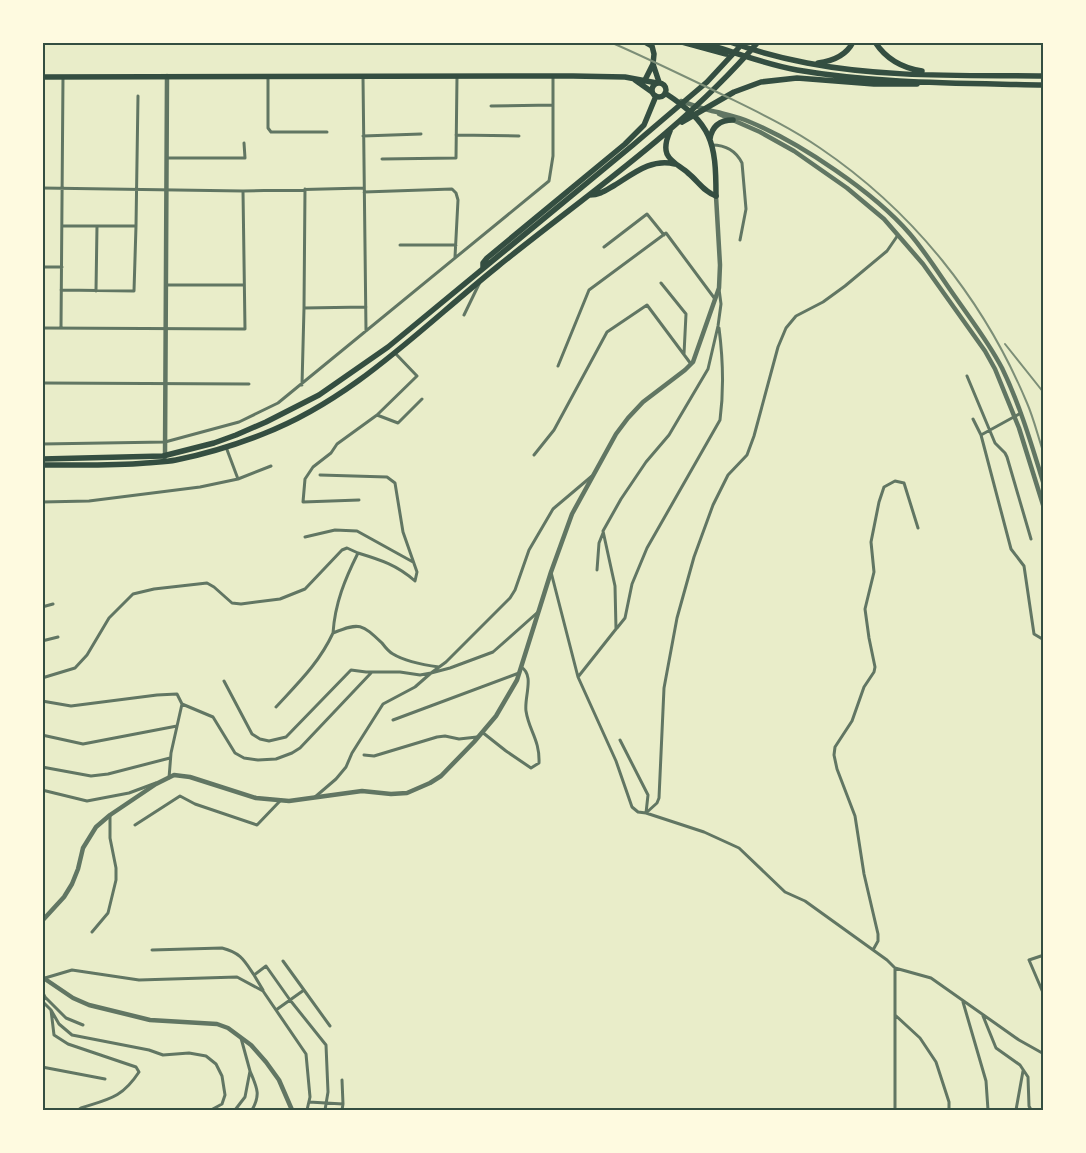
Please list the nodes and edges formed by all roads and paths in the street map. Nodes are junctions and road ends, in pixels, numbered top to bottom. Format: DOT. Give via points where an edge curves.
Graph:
graph roads {
  1 [pos="644,42"];
  2 [pos="682,42"];
  3 [pos="730,42"];
  4 [pos="744,42"];
  5 [pos="758,42"];
  6 [pos="853,42"];
  7 [pos="875,42"];
  8 [pos="702,45"];
  9 [pos="807,63"];
  10 [pos="653,64"];
  11 [pos="949,75"];
  12 [pos="62,76"];
  13 [pos="167,76"];
  14 [pos="268,76"];
  15 [pos="457,76"];
  16 [pos="553,76"];
  17 [pos="1044,76"];
  18 [pos="42,77"];
  19 [pos="363,77"];
  20 [pos="631,78"];
  21 [pos="645,80"];
  22 [pos="658,82"];
  23 [pos="942,83"];
  24 [pos="1044,85"];
  25 [pos="665,93"];
  26 [pos="654,94"];
  27 [pos="138,96"];
  28 [pos="676,100"];
  29 [pos="553,105"];
  30 [pos="491,106"];
  31 [pos="718,113"];
  32 [pos="733,120"];
  33 [pos="672,129"];
  34 [pos="327,132"];
  35 [pos="421,134"];
  36 [pos="456,135"];
  37 [pos="364,136"];
  38 [pos="519,136"];
  39 [pos="244,142"];
  40 [pos="711,142"];
  41 [pos="167,158"];
  42 [pos="382,159"];
  43 [pos="675,164"];
  44 [pos="42,188"];
  45 [pos="63,188"];
  46 [pos="305,189"];
  47 [pos="137,190"];
  48 [pos="166,190"];
  49 [pos="364,190"];
  50 [pos="243,191"];
  51 [pos="590,195"];
  52 [pos="716,196"];
  53 [pos="62,226"];
  54 [pos="97,226"];
  55 [pos="136,226"];
  56 [pos="664,234"];
  57 [pos="898,235"];
  58 [pos="740,240"];
  59 [pos="400,245"];
  60 [pos="456,245"];
  61 [pos="604,247"];
  62 [pos="455,258"];
  63 [pos="42,267"];
  64 [pos="62,267"];
  65 [pos="483,268"];
  66 [pos="481,280"];
  67 [pos="661,284"];
  68 [pos="166,285"];
  69 [pos="244,285"];
  70 [pos="719,288"];
  71 [pos="61,290"];
  72 [pos="96,291"];
  73 [pos="715,300"];
  74 [pos="366,307"];
  75 [pos="304,308"];
  76 [pos="464,315"];
  77 [pos="718,326"];
  78 [pos="42,328"];
  79 [pos="61,328"];
  80 [pos="166,329"];
  81 [pos="366,331"];
  82 [pos="395,353"];
  83 [pos="684,355"];
  84 [pos="691,364"];
  85 [pos="558,366"];
  86 [pos="967,376"];
  87 [pos="42,383"];
  88 [pos="165,383"];
  89 [pos="249,384"];
  90 [pos="302,385"];
  91 [pos="422,399"];
  92 [pos="1021,413"];
  93 [pos="377,415"];
  94 [pos="1014,416"];
  95 [pos="973,418"];
  96 [pos="991,431"];
  97 [pos="981,435"];
  98 [pos="165,442"];
  99 [pos="225,443"];
  100 [pos="42,444"];
  101 [pos="534,455"];
  102 [pos="165,458"];
  103 [pos="42,459"];
  104 [pos="42,465"];
  105 [pos="271,466"];
  106 [pos="320,475"];
  107 [pos="592,476"];
  108 [pos="238,479"];
  109 [pos="1044,485"];
  110 [pos="359,500"];
  111 [pos="42,502"];
  112 [pos="1044,508"];
  113 [pos="918,528"];
  114 [pos="604,532"];
  115 [pos="305,537"];
  116 [pos="1030,539"];
  117 [pos="358,553"];
  118 [pos="413,562"];
  119 [pos="597,570"];
  120 [pos="551,572"];
  121 [pos="53,604"];
  122 [pos="42,607"];
  123 [pos="540,610"];
  124 [pos="616,629"];
  125 [pos="333,633"];
  126 [pos="58,637"];
  127 [pos="1044,640"];
  128 [pos="42,642"];
  129 [pos="440,667"];
  130 [pos="521,667"];
  131 [pos="372,672"];
  132 [pos="430,673"];
  133 [pos="519,673"];
  134 [pos="578,677"];
  135 [pos="42,678"];
  136 [pos="224,681"];
  137 [pos="42,700"];
  138 [pos="182,704"];
  139 [pos="276,707"];
  140 [pos="393,720"];
  141 [pos="177,726"];
  142 [pos="482,732"];
  143 [pos="42,735"];
  144 [pos="478,737"];
  145 [pos="620,740"];
  146 [pos="364,755"];
  147 [pos="170,758"];
  148 [pos="42,767"];
  149 [pos="170,777"];
  150 [pos="42,790"];
  151 [pos="315,797"];
  152 [pos="280,800"];
  153 [pos="646,813"];
  154 [pos="110,815"];
  155 [pos="135,825"];
  156 [pos="42,921"];
  157 [pos="92,932"];
  158 [pos="152,950"];
  159 [pos="873,950"];
  160 [pos="1044,955"];
  161 [pos="283,961"];
  162 [pos="895,968"];
  163 [pos="254,975"];
  164 [pos="43,978"];
  165 [pos="304,990"];
  166 [pos="42,991"];
  167 [pos="263,991"];
  168 [pos="45,996"];
  169 [pos="1044,996"];
  170 [pos="290,1000"];
  171 [pos="963,1001"];
  172 [pos="43,1003"];
  173 [pos="51,1010"];
  174 [pos="276,1010"];
  175 [pos="895,1015"];
  176 [pos="982,1015"];
  177 [pos="83,1025"];
  178 [pos="330,1026"];
  179 [pos="241,1038"];
  180 [pos="1044,1054"];
  181 [pos="42,1067"];
  182 [pos="1023,1070"];
  183 [pos="250,1071"];
  184 [pos="105,1079"];
  185 [pos="342,1080"];
  186 [pos="309,1102"];
  187 [pos="326,1103"];
  188 [pos="343,1104"];
  189 [pos="1030,1109"];
  190 [pos="78,1110"];
  191 [pos="211,1110"];
  192 [pos="235,1110"];
  193 [pos="252,1110"];
  194 [pos="292,1110"];
  195 [pos="307,1110"];
  196 [pos="325,1110"];
  197 [pos="342,1110"];
  198 [pos="895,1110"];
  199 [pos="949,1110"];
  200 [pos="988,1110"];
  201 [pos="1016,1110"];
  1 -- 10 [label="main road" via="652,46"];
  2 -- 8 [label="main road"];
  3 -- 9 [label="main road"];
  4 -- 65 [label="main road" via="684,104"];
  5 -- 33 [label="main road" via="729,75"];
  6 -- 9 [label="main road" via="834,60"];
  7 -- 11 [label="main road" via="881,52 906,67"];
  8 -- 23 [label="main road" via="797,70"];
  9 -- 11 [label="main road" via="881,72"];
  10 -- 21 [label="main road"];
  10 -- 22 [label="main road"];
  11 -- 17 [label="main road"];
  12 -- 13 [label="main road"];
  12 -- 18 [label="main road"];
  12 -- 45 [label="street"];
  13 -- 14 [label="main road"];
  13 -- 41 [label="street"];
  14 -- 19 [label="main road"];
  14 -- 34 [label="street" via="268,128 271,132"];
  15 -- 16 [label="main road"];
  15 -- 19 [label="main road"];
  15 -- 36 [label="street"];
  16 -- 20 [label="main road"];
  16 -- 29 [label="street"];
  19 -- 37 [label="street"];
  20 -- 21 [label="main road"];
  20 -- 26 [label="main road"];
  21 -- 22 [label="main road"];
  22 -- 25 [label="main road" via="665,86"];
  22 -- 26 [label="main road" via="653,85"];
  23 -- 24 [label="main road"];
  23 -- 33 [label="main road" via="874,84 797,78 760,82 734,92"];
  25 -- 26 [label="main road" via="660,97"];
  25 -- 28 [label="main road"];
  26 -- 65 [label="main road" via="641,128 487,258"];
  27 -- 47 [label="street"];
  28 -- 31 [label="street"];
  28 -- 40 [label="main road" via="696,117"];
  29 -- 30 [label="street"];
  29 -- 62 [label="street" via="553,156 549,181"];
  31 -- 32 [label="street"];
  31 -- 92 [label="street" via="750,122 792,144 852,183 888,212 919,246 991,348"];
  32 -- 40 [label="main road" via="719,123 713,130"];
  32 -- 57 [label="street" via="774,139 814,164 872,208"];
  33 -- 43 [label="main road" via="666,145 667,154"];
  33 -- 51 [label="main road"];
  35 -- 37 [label="street"];
  36 -- 38 [label="street"];
  36 -- 42 [label="street" via="456,158"];
  37 -- 49 [label="street"];
  39 -- 41 [label="street" via="245,158"];
  40 -- 52 [label="main road"];
  40 -- 58 [label="street" via="728,148 742,163 746,209"];
  41 -- 48 [label="street"];
  43 -- 51 [label="main road" via="651,164 602,193"];
  43 -- 52 [label="main road"];
  44 -- 45 [label="street"];
  45 -- 47 [label="street"];
  45 -- 53 [label="street"];
  46 -- 49 [label="street"];
  46 -- 50 [label="street"];
  46 -- 75 [label="street"];
  47 -- 48 [label="street"];
  47 -- 55 [label="street"];
  48 -- 50 [label="street"];
  48 -- 68 [label="street"];
  49 -- 60 [label="street" via="452,189 458,200"];
  49 -- 74 [label="street"];
  50 -- 69 [label="street"];
  51 -- 66 [label="main road"];
  52 -- 70 [label="street"];
  53 -- 54 [label="street"];
  53 -- 64 [label="street"];
  54 -- 55 [label="street"];
  54 -- 72 [label="street"];
  55 -- 72 [label="street" via="134,291"];
  56 -- 61 [label="street" via="647,214"];
  56 -- 73 [label="street"];
  56 -- 85 [label="street" via="589,290"];
  57 -- 94 [label="street" via="923,264 985,351"];
  57 -- 153 [label="street" via="887,250 845,286 796,316 786,328 747,455 728,475 690,569 664,688 659,798"];
  59 -- 60 [label="street"];
  60 -- 62 [label="street"];
  62 -- 81 [label="street"];
  63 -- 64 [label="street"];
  64 -- 71 [label="street"];
  65 -- 99 [label="main road" via="349,375 299,406"];
  66 -- 76 [label="street"];
  66 -- 82 [label="main road"];
  67 -- 83 [label="street" via="686,314"];
  68 -- 69 [label="street"];
  68 -- 80 [label="street"];
  69 -- 80 [label="street" via="244,330"];
  70 -- 73 [label="street"];
  70 -- 77 [label="street"];
  71 -- 72 [label="street"];
  71 -- 79 [label="street"];
  73 -- 84 [label="street"];
  74 -- 75 [label="street"];
  74 -- 81 [label="street"];
  75 -- 90 [label="street"];
  77 -- 114 [label="street" via="708,369 669,435 621,500"];
  77 -- 124 [label="street" via="722,357 720,420 647,548 632,584 625,618"];
  78 -- 79 [label="street"];
  79 -- 80 [label="street"];
  80 -- 88 [label="street"];
  81 -- 90 [label="street"];
  82 -- 93 [label="street" via="417,376"];
  82 -- 99 [label="main road" via="346,390 308,413 262,434"];
  83 -- 84 [label="street"];
  83 -- 101 [label="street" via="647,305 639,310 606,332 554,430"];
  84 -- 107 [label="street" via="628,418"];
  86 -- 96 [label="street"];
  87 -- 88 [label="street"];
  88 -- 89 [label="street"];
  88 -- 98 [label="street"];
  90 -- 98 [label="street" via="278,403 239,422"];
  91 -- 93 [label="street" via="398,423"];
  92 -- 94 [label="street"];
  92 -- 109 [label="street"];
  93 -- 110 [label="street" via="337,444 305,478 303,502"];
  94 -- 96 [label="street"];
  94 -- 112 [label="street"];
  95 -- 97 [label="street"];
  96 -- 97 [label="street"];
  96 -- 116 [label="street" via="1008,457"];
  97 -- 127 [label="street" via="1011,549 1024,566 1034,634"];
  98 -- 100 [label="street"];
  98 -- 102 [label="street"];
  99 -- 102 [label="main road" via="174,461"];
  99 -- 108 [label="street"];
  102 -- 103 [label="main road"];
  102 -- 104 [label="main road" via="127,464"];
  105 -- 108 [label="street"];
  106 -- 118 [label="street" via="387,477 395,484 403,532"];
  107 -- 120 [label="street" via="572,514"];
  107 -- 129 [label="street" via="553,509 529,550 510,598"];
  108 -- 111 [label="street" via="88,502"];
  113 -- 159 [label="street" via="904,482 887,484 882,490 872,531 874,572 865,608 874,672 864,687 852,721 835,747 835,762 855,816 878,934"];
  114 -- 119 [label="street" via="599,543"];
  114 -- 124 [label="street" via="615,586"];
  115 -- 118 [label="street" via="335,530 357,531"];
  117 -- 118 [label="street" via="401,569 415,581 417,572"];
  117 -- 125 [label="street" via="343,582"];
  117 -- 135 [label="street" via="347,548 342,550 305,589 269,601 232,603 207,583 133,594 109,618 87,655 75,668"];
  120 -- 123 [label="street"];
  120 -- 134 [label="street"];
  121 -- 122 [label="street"];
  123 -- 130 [label="street"];
  123 -- 132 [label="street" via="493,652"];
  124 -- 134 [label="street"];
  125 -- 129 [label="street" via="359,625 392,654 421,665"];
  125 -- 139 [label="street" via="316,664"];
  126 -- 128 [label="street"];
  129 -- 132 [label="street"];
  130 -- 133 [label="street"];
  130 -- 142 [label="street" via="528,677 526,710 540,750 539,763 532,768"];
  131 -- 132 [label="street"];
  131 -- 136 [label="street" via="350,670 286,737 268,741 252,734"];
  131 -- 138 [label="street" via="300,748 276,759 244,758 235,753 213,717"];
  132 -- 151 [label="street" via="415,687 383,704 346,767"];
  133 -- 140 [label="street"];
  133 -- 142 [label="street" via="503,704"];
  134 -- 153 [label="street" via="616,761 632,807"];
  137 -- 138 [label="street" via="71,706 177,694"];
  138 -- 141 [label="street"];
  141 -- 143 [label="street" via="83,744"];
  141 -- 147 [label="street"];
  142 -- 144 [label="street"];
  144 -- 146 [label="street" via="438,737 374,756"];
  144 -- 151 [label="street" via="441,776 413,791"];
  145 -- 153 [label="street" via="648,795"];
  147 -- 148 [label="street" via="91,776"];
  147 -- 149 [label="street"];
  149 -- 150 [label="street" via="128,793 87,801"];
  149 -- 152 [label="street" via="182,775 256,798"];
  149 -- 154 [label="street"];
  151 -- 152 [label="street"];
  152 -- 155 [label="street" via="257,825 180,796"];
  153 -- 159 [label="street" via="704,832 739,848 785,892 805,901"];
  154 -- 156 [label="street" via="88,836 72,884"];
  154 -- 157 [label="street" via="116,880 108,913"];
  158 -- 163 [label="street" via="222,948 242,956"];
  159 -- 162 [label="street"];
  160 -- 169 [label="street" via="1029,960"];
  161 -- 165 [label="street"];
  162 -- 171 [label="street" via="931,978"];
  162 -- 175 [label="street"];
  163 -- 167 [label="street"];
  163 -- 170 [label="street" via="266,966"];
  164 -- 167 [label="street" via="72,970 139,980 237,977"];
  164 -- 179 [label="street" via="89,1005 150,1020 217,1024"];
  165 -- 170 [label="street"];
  165 -- 178 [label="street"];
  166 -- 168 [label="street"];
  167 -- 174 [label="street"];
  168 -- 172 [label="street"];
  168 -- 177 [label="street" via="66,1018"];
  170 -- 174 [label="street"];
  170 -- 187 [label="street" via="326,1045"];
  171 -- 176 [label="street"];
  171 -- 200 [label="street" via="986,1081"];
  172 -- 173 [label="street"];
  173 -- 190 [label="street" via="54,1035 68,1044 136,1067 139,1072 123,1092"];
  173 -- 191 [label="street" via="59,1024 72,1035 163,1055 189,1053 206,1056 216,1064 222,1076 224,1094 222,1104"];
  174 -- 186 [label="street" via="306,1054"];
  175 -- 198 [label="street"];
  175 -- 199 [label="street" via="920,1038 936,1062"];
  176 -- 180 [label="street"];
  176 -- 182 [label="street" via="996,1048"];
  179 -- 183 [label="street"];
  179 -- 194 [label="street" via="251,1045 279,1080"];
  181 -- 184 [label="street"];
  182 -- 189 [label="street" via="1028,1077"];
  182 -- 201 [label="street"];
  183 -- 192 [label="street" via="245,1098"];
  183 -- 193 [label="street" via="258,1091"];
  185 -- 188 [label="street"];
  186 -- 187 [label="street"];
  186 -- 195 [label="street"];
  187 -- 188 [label="street"];
  187 -- 196 [label="street"];
  188 -- 197 [label="street"];
}
